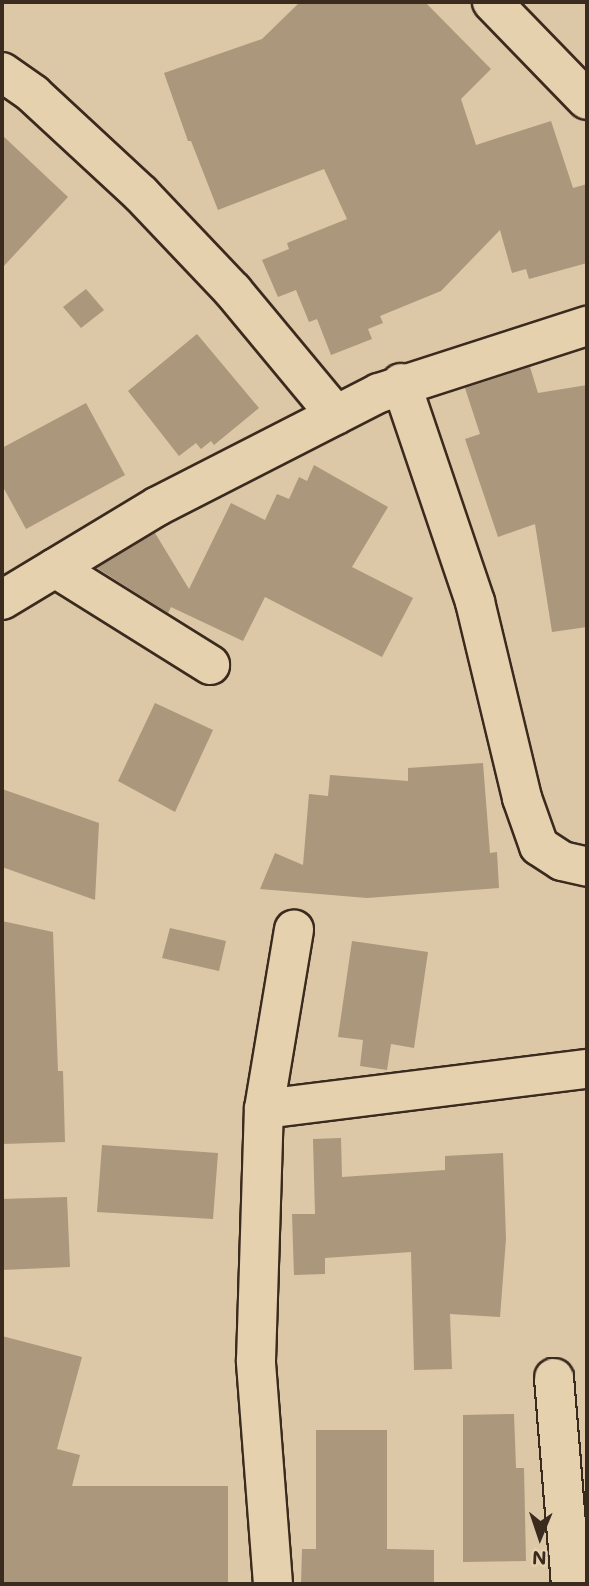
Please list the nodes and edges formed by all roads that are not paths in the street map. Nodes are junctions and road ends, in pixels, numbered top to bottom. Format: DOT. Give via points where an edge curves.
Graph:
graph roads {
  1 [pos="492,2"];
  2 [pos="2,72"];
  3 [pos="587,100"];
  4 [pos="587,326"];
  5 [pos="401,383"];
  6 [pos="336,415"];
  7 [pos="55,568"];
  8 [pos="2,600"];
  9 [pos="210,665"];
  10 [pos="587,867"];
  11 [pos="294,929"];
  12 [pos="587,1069"];
  13 [pos="264,1109"];
  14 [pos="554,1377"];
  15 [pos="273,1584"];
  16 [pos="571,1584"];
  1 -- 3 [label="street"];
  2 -- 6 [label="street" via="33,94 141,194 233,292"];
  4 -- 5 [label="street"];
  5 -- 6 [label="street"];
  5 -- 10 [label="street" via="475,602 522,798 539,846 562,862"];
  6 -- 7 [label="street" via="158,506"];
  7 -- 8 [label="street"];
  7 -- 9 [label="street"];
  11 -- 13 [label="street"];
  12 -- 13 [label="street"];
  13 -- 15 [label="street" via="256,1361"];
  14 -- 16 [label="street"];
}
